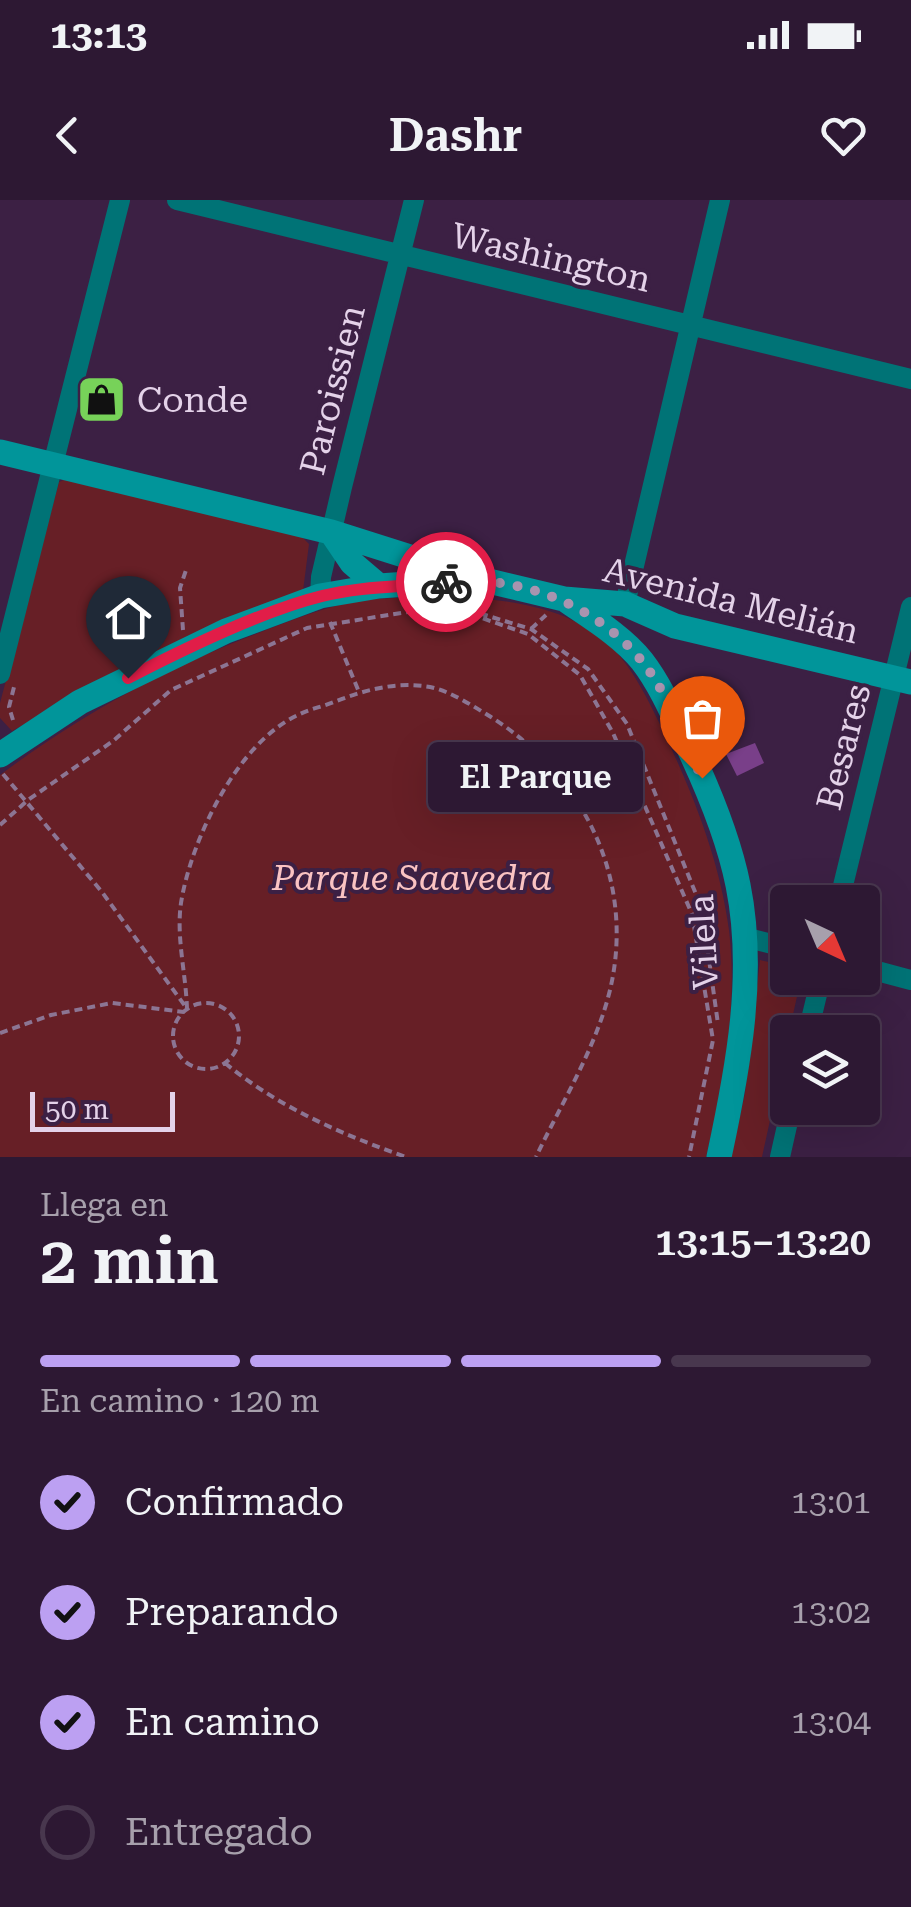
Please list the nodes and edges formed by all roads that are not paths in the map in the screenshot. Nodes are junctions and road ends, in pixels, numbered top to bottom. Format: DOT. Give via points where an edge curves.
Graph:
graph roads {
  1 [pos="120,200"];
  2 [pos="177,200"];
  3 [pos="414,200"];
  4 [pos="720,200"];
  5 [pos="401,256"];
  6 [pos="690,325"];
  7 [pos="911,379"];
  8 [pos="0,452"];
  9 [pos="53,465"];
  10 [pos="332,532"];
  11 [pos="476,578"];
  12 [pos="379,586"];
  13 [pos="320,596"];
  14 [pos="564,599"];
  15 [pos="625,604"];
  16 [pos="911,606"];
  17 [pos="675,626"];
  18 [pos="641,660"];
  19 [pos="7,680"];
  20 [pos="903,680"];
  21 [pos="0,754"];
  22 [pos="844,885"];
  23 [pos="744,936"];
  24 [pos="770,943"];
  25 [pos="880,972"];
  26 [pos="911,980"];
  27 [pos="787,1125"];
  28 [pos="719,1157"];
  29 [pos="780,1157"];
  1 -- 9 [label="street"];
  2 -- 5 [label="street, Washington"];
  3 -- 5 [label="street, Paroissien"];
  4 -- 6 [label="street"];
  5 -- 6 [label="street, Washington"];
  5 -- 10 [label="street, Paroissien"];
  6 -- 7 [label="street, Washington"];
  6 -- 15 [label="street"];
  8 -- 9 [label="street, Avenida Melián"];
  9 -- 10 [label="street, Avenida Melián"];
  9 -- 19 [label="street"];
  10 -- 11 [label="street, Avenida Melián"];
  10 -- 12 [label="street" via="352,563"];
  10 -- 13 [label="street, Paroissien"];
  11 -- 12 [label="street, Avenida Melián"];
  11 -- 14 [label="street, Avenida Melián"];
  12 -- 13 [label="street, Avenida Melián"];
  13 -- 21 [label="street, Avenida Melián" via="151,666"];
  14 -- 15 [label="street, Avenida Melián"];
  14 -- 18 [label="street, Vilela"];
  15 -- 17 [label="street, Avenida Melián"];
  16 -- 20 [label="street, Besares"];
  17 -- 18 [label="street" via="652,640"];
  17 -- 20 [label="street, Avenida Melián"];
  18 -- 23 [label="street, Vilela" via="670,709 726,841"];
  20 -- 22 [label="street, Besares"];
  23 -- 24 [label="street"];
  23 -- 28 [label="street, Vilela" via="745,990"];
  25 -- 26 [label="street"];
  27 -- 29 [label="street"];
}
